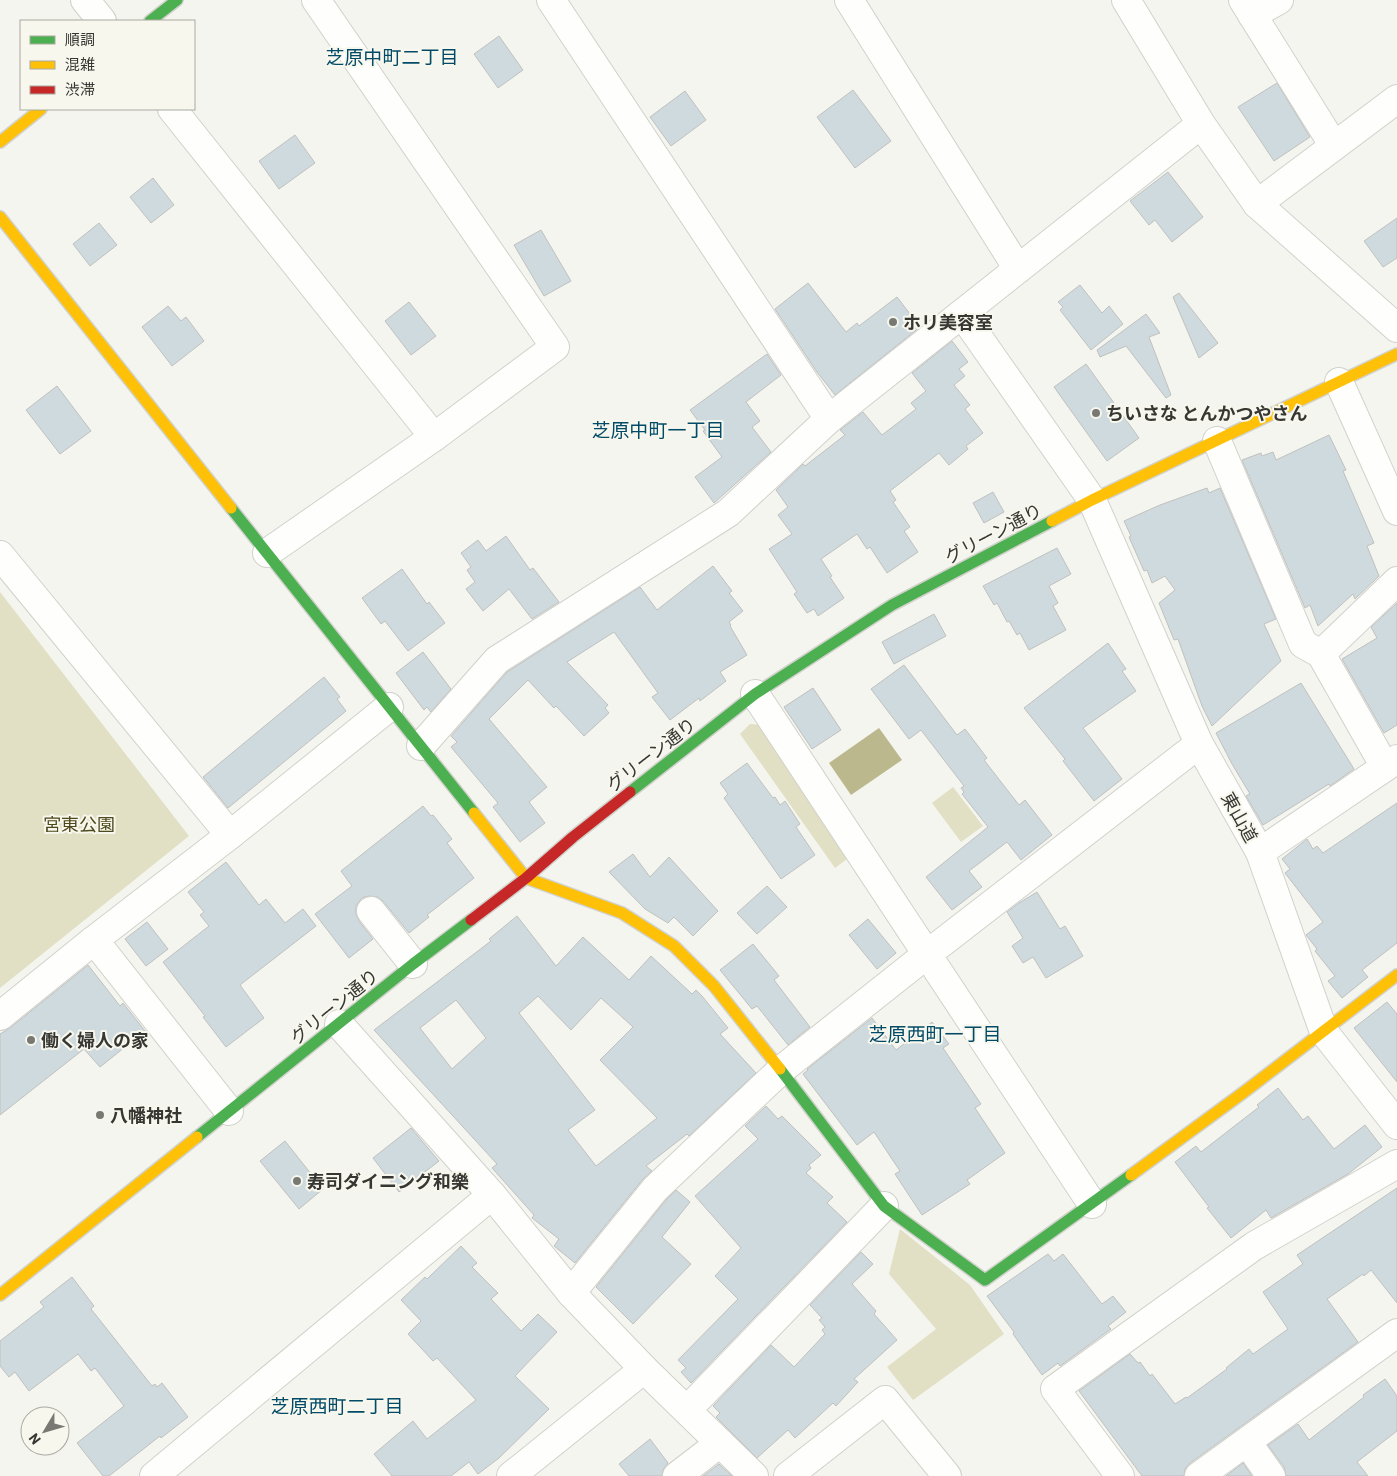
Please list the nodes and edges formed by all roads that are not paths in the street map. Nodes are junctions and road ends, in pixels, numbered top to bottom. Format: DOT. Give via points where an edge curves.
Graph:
graph roads {
  1 [pos="85,0"];
  2 [pos="177,0"];
  3 [pos="316,0"];
  4 [pos="551,0"];
  5 [pos="849,0"];
  6 [pos="1126,0"];
  7 [pos="1279,0"];
  8 [pos="1248,7"];
  9 [pos="101,20"];
  10 [pos="151,20"];
  11 [pos="1397,99"];
  12 [pos="39,110"];
  13 [pos="173,110"];
  14 [pos="1202,124"];
  15 [pos="0,142"];
  16 [pos="1334,146"];
  17 [pos="1257,204"];
  18 [pos="0,217"];
  19 [pos="1018,269"];
  20 [pos="962,314"];
  21 [pos="1397,328"];
  22 [pos="1397,354"];
  23 [pos="1339,382"];
  24 [pos="829,419"];
  25 [pos="434,437"];
  26 [pos="1217,441"];
  27 [pos="1092,500"];
  28 [pos="1397,510"];
  29 [pos="266,553"];
  30 [pos="0,555"];
  31 [pos="1397,581"];
  32 [pos="1321,654"];
  33 [pos="755,694"];
  34 [pos="389,707"];
  35 [pos="1199,744"];
  36 [pos="421,746"];
  37 [pos="1391,763"];
  38 [pos="230,835"];
  39 [pos="1260,852"];
  40 [pos="526,878"];
  41 [pos="371,911"];
  42 [pos="94,940"];
  43 [pos="926,955"];
  44 [pos="414,964"];
  45 [pos="1397,975"];
  46 [pos="0,1016"];
  47 [pos="339,1024"];
  48 [pos="1324,1032"];
  49 [pos="780,1070"];
  50 [pos="229,1111"];
  51 [pos="1397,1125"];
  52 [pos="1397,1164"];
  53 [pos="492,1195"];
  54 [pos="1092,1204"];
  55 [pos="884,1206"];
  56 [pos="571,1293"];
  57 [pos="0,1295"];
  58 [pos="1397,1333"];
  59 [pos="644,1369"];
  60 [pos="687,1410"];
  61 [pos="1247,1442"];
  62 [pos="720,1443"];
  63 [pos="154,1476"];
  64 [pos="512,1476"];
  65 [pos="677,1476"];
  66 [pos="754,1476"];
  67 [pos="788,1476"];
  68 [pos="947,1476"];
  69 [pos="1120,1476"];
  70 [pos="1199,1476"];
  71 [pos="1272,1476"];
  1 -- 9 [label="street"];
  2 -- 10 [label="street"];
  3 -- 25 [label="street" via="555,346"];
  4 -- 24 [label="street"];
  5 -- 19 [label="street"];
  6 -- 14 [label="street"];
  7 -- 8 [label="street"];
  8 -- 16 [label="street"];
  11 -- 16 [label="street"];
  12 -- 15 [label="street"];
  13 -- 25 [label="street"];
  14 -- 17 [label="street"];
  14 -- 19 [label="street"];
  16 -- 17 [label="street"];
  17 -- 21 [label="street"];
  18 -- 29 [label="street"];
  19 -- 20 [label="street"];
  20 -- 24 [label="street"];
  20 -- 27 [label="street, 東山道"];
  22 -- 23 [label="street, グリーン通り"];
  23 -- 26 [label="street, グリーン通り"];
  23 -- 28 [label="street"];
  24 -- 36 [label="street" via="728,513 498,660"];
  25 -- 29 [label="street"];
  26 -- 27 [label="street, グリーン通り"];
  26 -- 32 [label="street" via="1303,644"];
  27 -- 33 [label="street, グリーン通り" via="892,605"];
  27 -- 35 [label="street, 東山道"];
  29 -- 34 [label="street"];
  30 -- 38 [label="street"];
  31 -- 32 [label="street"];
  32 -- 37 [label="street"];
  33 -- 40 [label="street, グリーン通り" via="573,837"];
  33 -- 43 [label="street"];
  34 -- 36 [label="street"];
  34 -- 38 [label="street"];
  35 -- 39 [label="street, 東山道"];
  35 -- 43 [label="street"];
  36 -- 40 [label="street"];
  37 -- 39 [label="street"];
  38 -- 42 [label="street"];
  39 -- 48 [label="street, 東山道"];
  40 -- 44 [label="street, グリーン通り"];
  40 -- 49 [label="street" via="622,913 674,946 714,986"];
  41 -- 44 [label="street"];
  42 -- 46 [label="street"];
  42 -- 50 [label="street"];
  43 -- 49 [label="street"];
  43 -- 54 [label="street"];
  44 -- 47 [label="street, グリーン通り"];
  45 -- 48 [label="street"];
  47 -- 50 [label="street, グリーン通り"];
  47 -- 53 [label="street"];
  48 -- 51 [label="street, 東山道"];
  48 -- 54 [label="street"];
  49 -- 55 [label="street"];
  49 -- 56 [label="street" via="655,1189"];
  50 -- 57 [label="street, グリーン通り"];
  52 -- 69 [label="street" via="1254,1246 1055,1389"];
  53 -- 56 [label="street"];
  53 -- 63 [label="street"];
  54 -- 55 [label="street" via="985,1280"];
  55 -- 60 [label="street"];
  56 -- 59 [label="street"];
  58 -- 61 [label="street"];
  59 -- 60 [label="street"];
  59 -- 64 [label="street"];
  60 -- 62 [label="street"];
  61 -- 70 [label="street"];
  61 -- 71 [label="street"];
  62 -- 65 [label="street"];
  62 -- 66 [label="street"];
  67 -- 68 [label="street" via="884,1400"];
}
